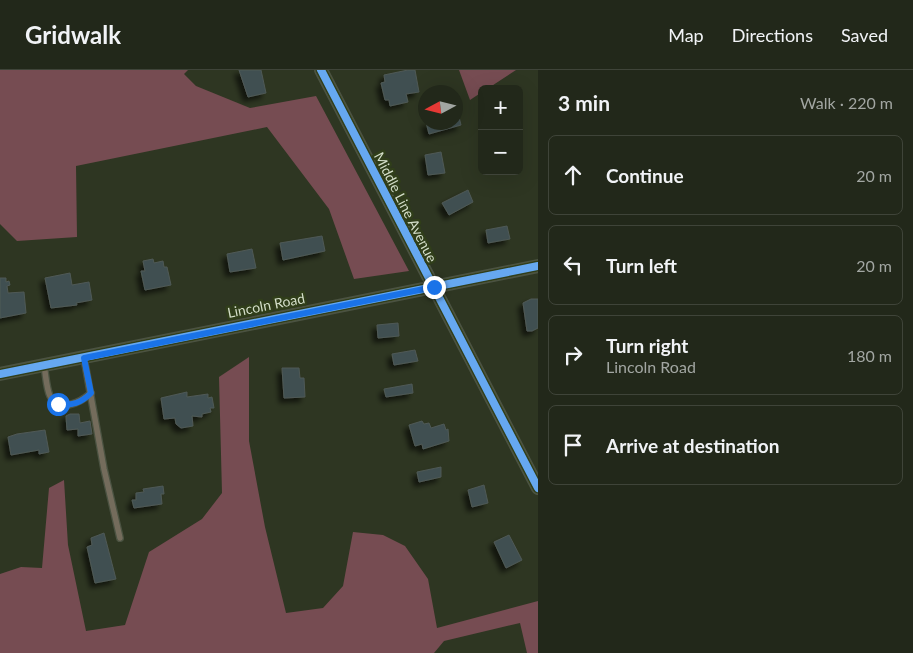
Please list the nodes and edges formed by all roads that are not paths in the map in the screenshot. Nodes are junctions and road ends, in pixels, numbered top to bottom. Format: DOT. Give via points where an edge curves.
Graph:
graph roads {
  1 [pos="321,70"];
  2 [pos="538,266"];
  3 [pos="434,287"];
  4 [pos="84,358"];
  5 [pos="44,366"];
  6 [pos="0,374"];
  7 [pos="91,393"];
  8 [pos="538,488"];
  9 [pos="120,538"];
  1 -- 3 [label="street, Middle Line Avenue"];
  2 -- 3 [label="street, Lincoln Road"];
  3 -- 4 [label="street, Lincoln Road"];
  3 -- 8 [label="street, Middle Line Avenue"];
  4 -- 5 [label="street, Lincoln Road"];
  4 -- 7 [label="lane"];
  5 -- 6 [label="street, Lincoln Road"];
  5 -- 7 [label="lane" via="51,398 58,404 69,406"];
  7 -- 9 [label="lane"];
}
